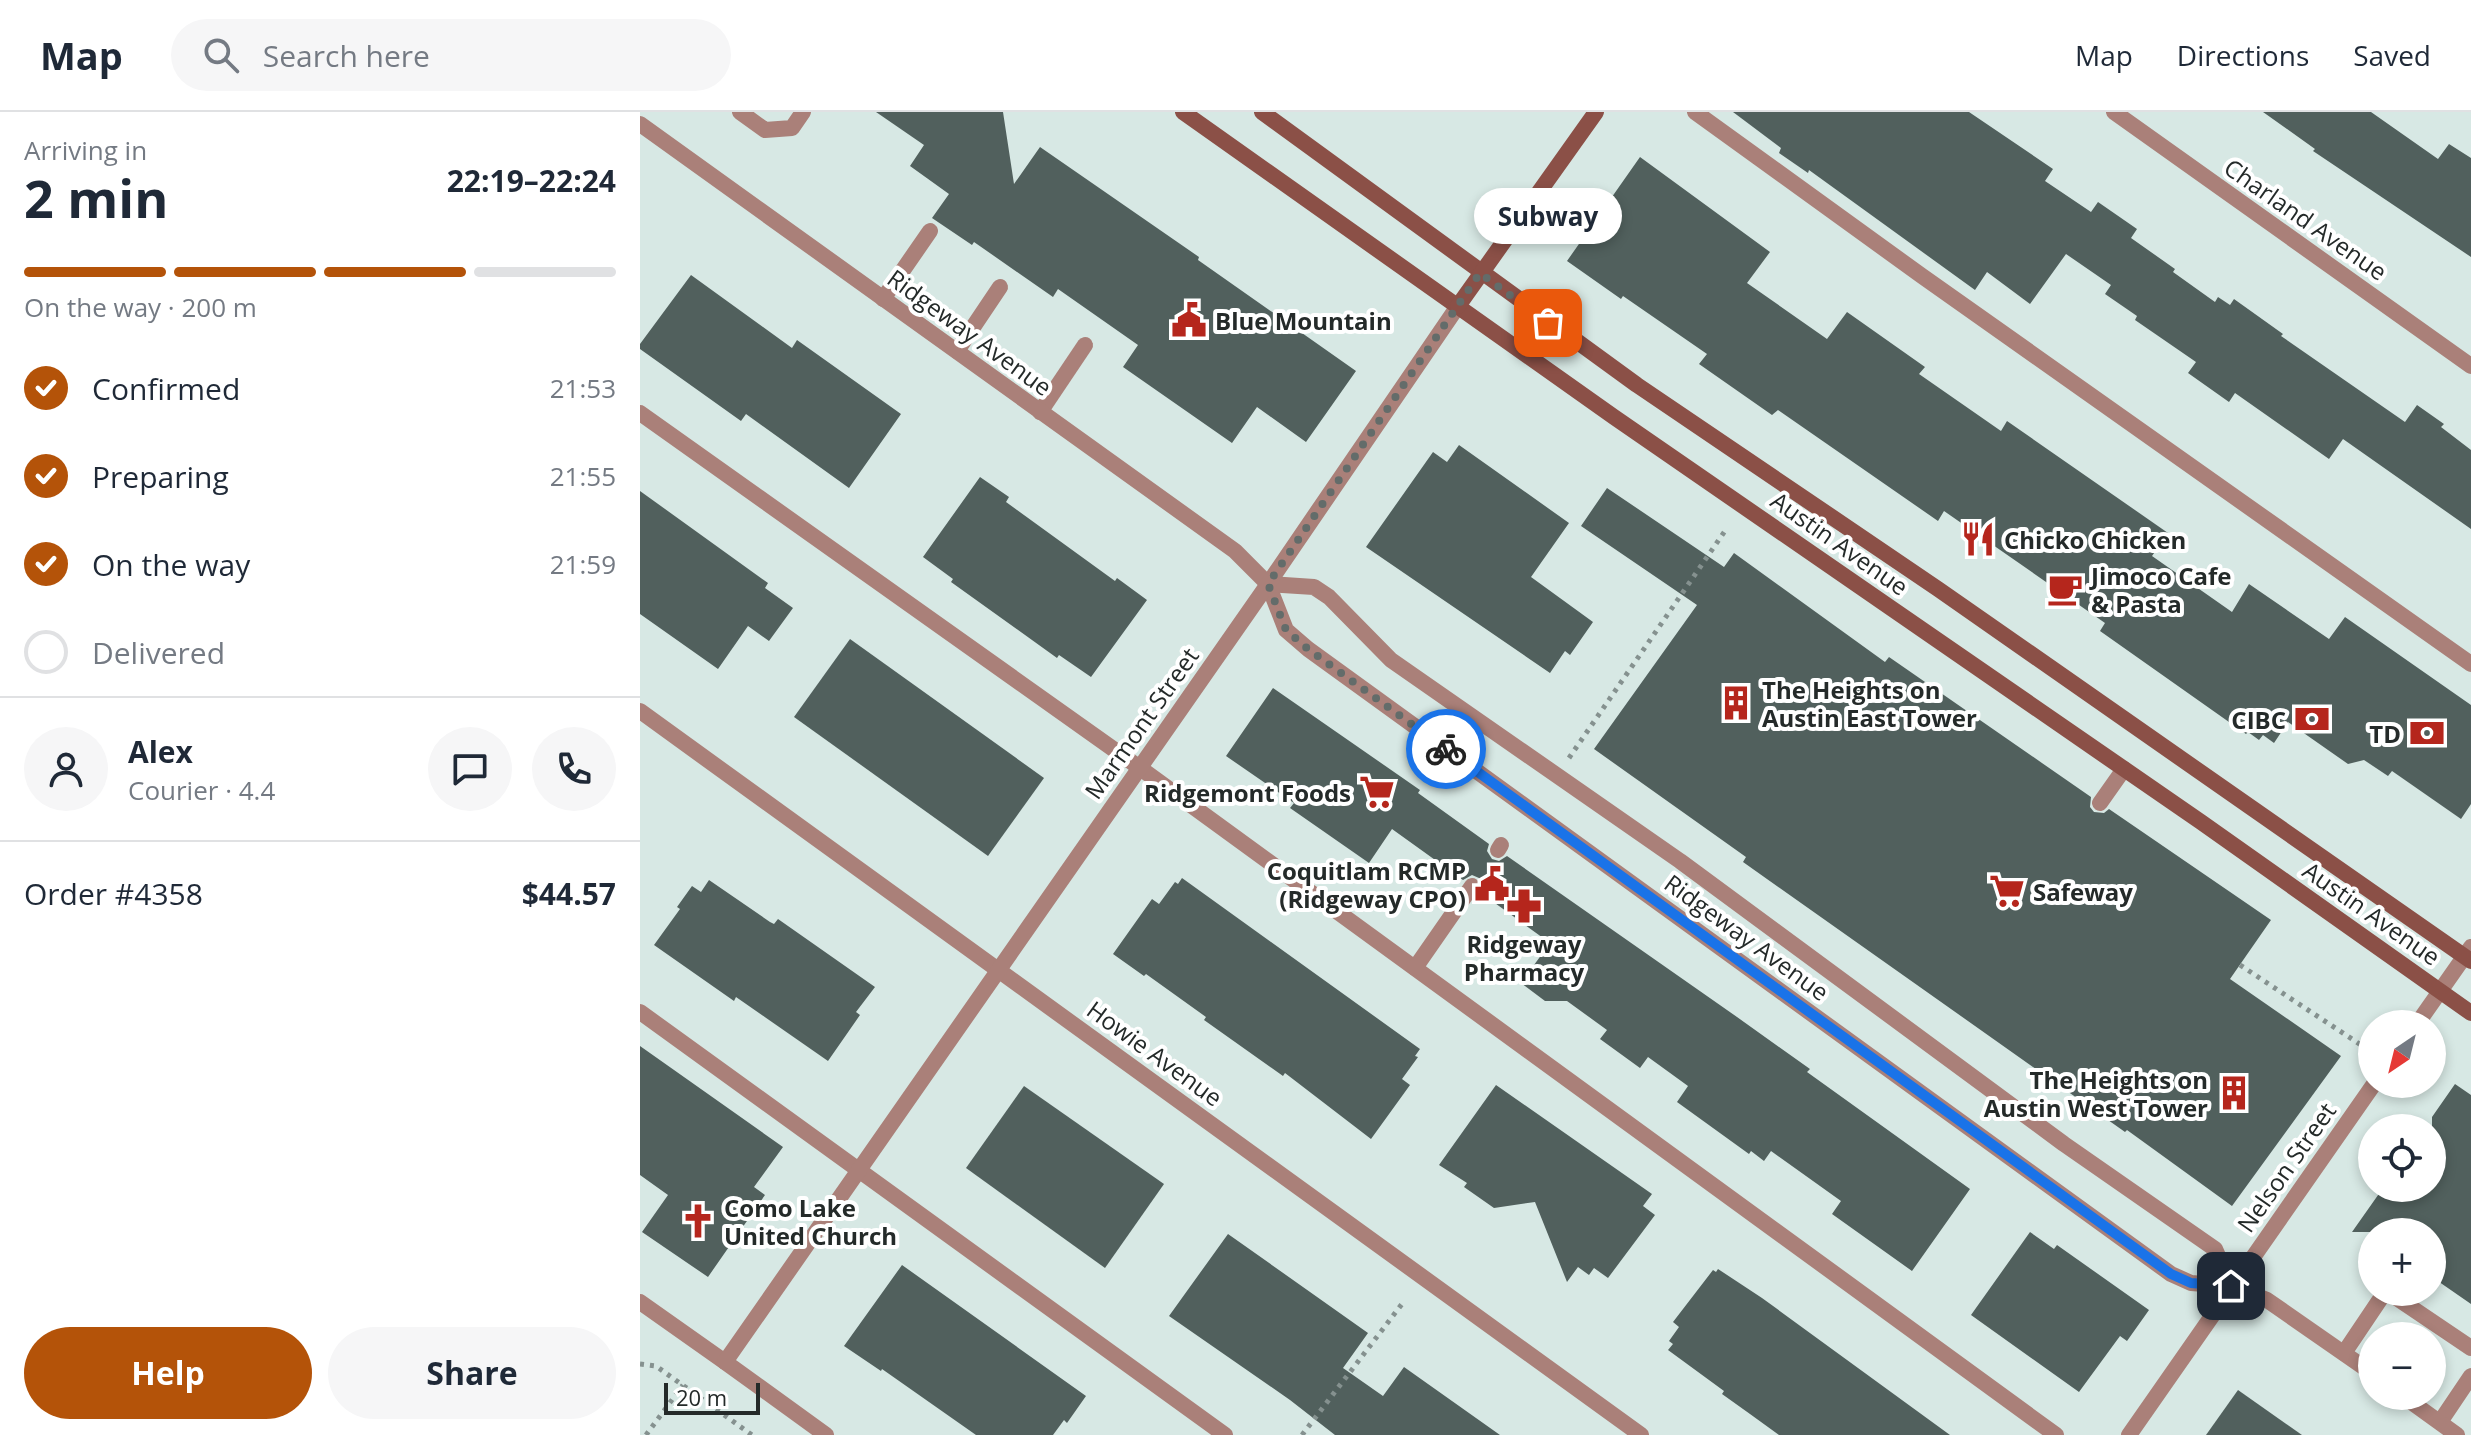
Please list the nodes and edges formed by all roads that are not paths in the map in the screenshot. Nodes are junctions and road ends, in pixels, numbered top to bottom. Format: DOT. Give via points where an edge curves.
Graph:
graph roads {
  1 [pos="740,112"];
  2 [pos="803,112"];
  3 [pos="1183,112"];
  4 [pos="1262,112"];
  5 [pos="1596,112"];
  6 [pos="1695,112"];
  7 [pos="2114,112"];
  8 [pos="640,124"];
  9 [pos="930,231"];
  10 [pos="1480,273"];
  11 [pos="1000,287"];
  12 [pos="883,299"];
  13 [pos="1458,306"];
  14 [pos="1085,345"];
  15 [pos="957,351"];
  16 [pos="2471,366"];
  17 [pos="1040,412"];
  18 [pos="640,413"];
  19 [pos="1268,584"];
  20 [pos="2471,664"];
  21 [pos="640,711"];
  22 [pos="1140,768"];
  23 [pos="2124,769"];
  24 [pos="2100,803"];
  25 [pos="1472,886"];
  26 [pos="2469,955"];
  27 [pos="1415,968"];
  28 [pos="1000,969"];
  29 [pos="2440,990"];
  30 [pos="2426,1010"];
  31 [pos="640,1012"];
  32 [pos="2471,1013"];
  33 [pos="2364,1098"];
  34 [pos="857,1171"];
  35 [pos="2231,1286"];
  36 [pos="640,1302"];
  37 [pos="2376,1306"];
  38 [pos="2407,1306"];
  39 [pos="2471,1348"];
  40 [pos="2344,1353"];
  41 [pos="725,1362"];
  42 [pos="2358,1363"];
  43 [pos="2471,1376"];
  44 [pos="2423,1410"];
  45 [pos="2440,1422"];
  46 [pos="826,1435"];
  47 [pos="1225,1435"];
  48 [pos="1641,1435"];
  49 [pos="2056,1435"];
  50 [pos="2129,1435"];
  51 [pos="2457,1435"];
  1 -- 2 [label="street" via="765,130 792,128"];
  3 -- 13 [label="main road, Austin Avenue"];
  4 -- 10 [label="main road, Austin Avenue"];
  5 -- 10 [label="main road, Marmont Street"];
  6 -- 20 [label="street"];
  7 -- 16 [label="street, Charland Avenue"];
  8 -- 12 [label="street, Ridgeway Avenue"];
  9 -- 12 [label="street"];
  10 -- 13 [label="main road, Marmont Street"];
  10 -- 26 [label="main road, Austin Avenue"];
  11 -- 15 [label="street"];
  12 -- 15 [label="street, Ridgeway Avenue"];
  13 -- 19 [label="street, Marmont Street"];
  13 -- 23 [label="main road, Austin Avenue"];
  14 -- 17 [label="street"];
  15 -- 17 [label="street, Ridgeway Avenue"];
  17 -- 19 [label="street, Ridgeway Avenue" via="1235,551"];
  18 -- 22 [label="street"];
  19 -- 22 [label="street, Marmont Street"];
  19 -- 35 [label="street, Ridgeway Avenue" via="1314,587 1329,597 1391,660 1680,861 2215,1249"];
  19 -- 35 [label="street, Ridgeway Avenue" via="1286,630 1308,649 2171,1274 2191,1283"];
  21 -- 28 [label="street, Howie Avenue"];
  22 -- 27 [label="street"];
  22 -- 28 [label="street, Marmont Street"];
  23 -- 24 [label="street"];
  23 -- 29 [label="main road, Austin Avenue"];
  25 -- 27 [label="street"];
  26 -- 29 [label="street"];
  27 -- 49 [label="street"];
  28 -- 34 [label="street, Marmont Street"];
  28 -- 48 [label="street, Howie Avenue"];
  29 -- 30 [label="street"];
  29 -- 32 [label="main road, Austin Avenue"];
  31 -- 34 [label="street"];
  33 -- 35 [label="street, Nelson Street"];
  34 -- 41 [label="street, Marmont Street"];
  34 -- 47 [label="street"];
  35 -- 40 [label="street, Ridgeway Avenue" via="2281,1307"];
  35 -- 50 [label="street, Nelson Street"];
  36 -- 41 [label="street"];
  37 -- 40 [label="street"];
  38 -- 39 [label="street"];
  40 -- 42 [label="street, Ridgeway Avenue"];
  41 -- 46 [label="street"];
  43 -- 45 [label="street"];
  44 -- 45 [label="street"];
  45 -- 51 [label="street"];
}
